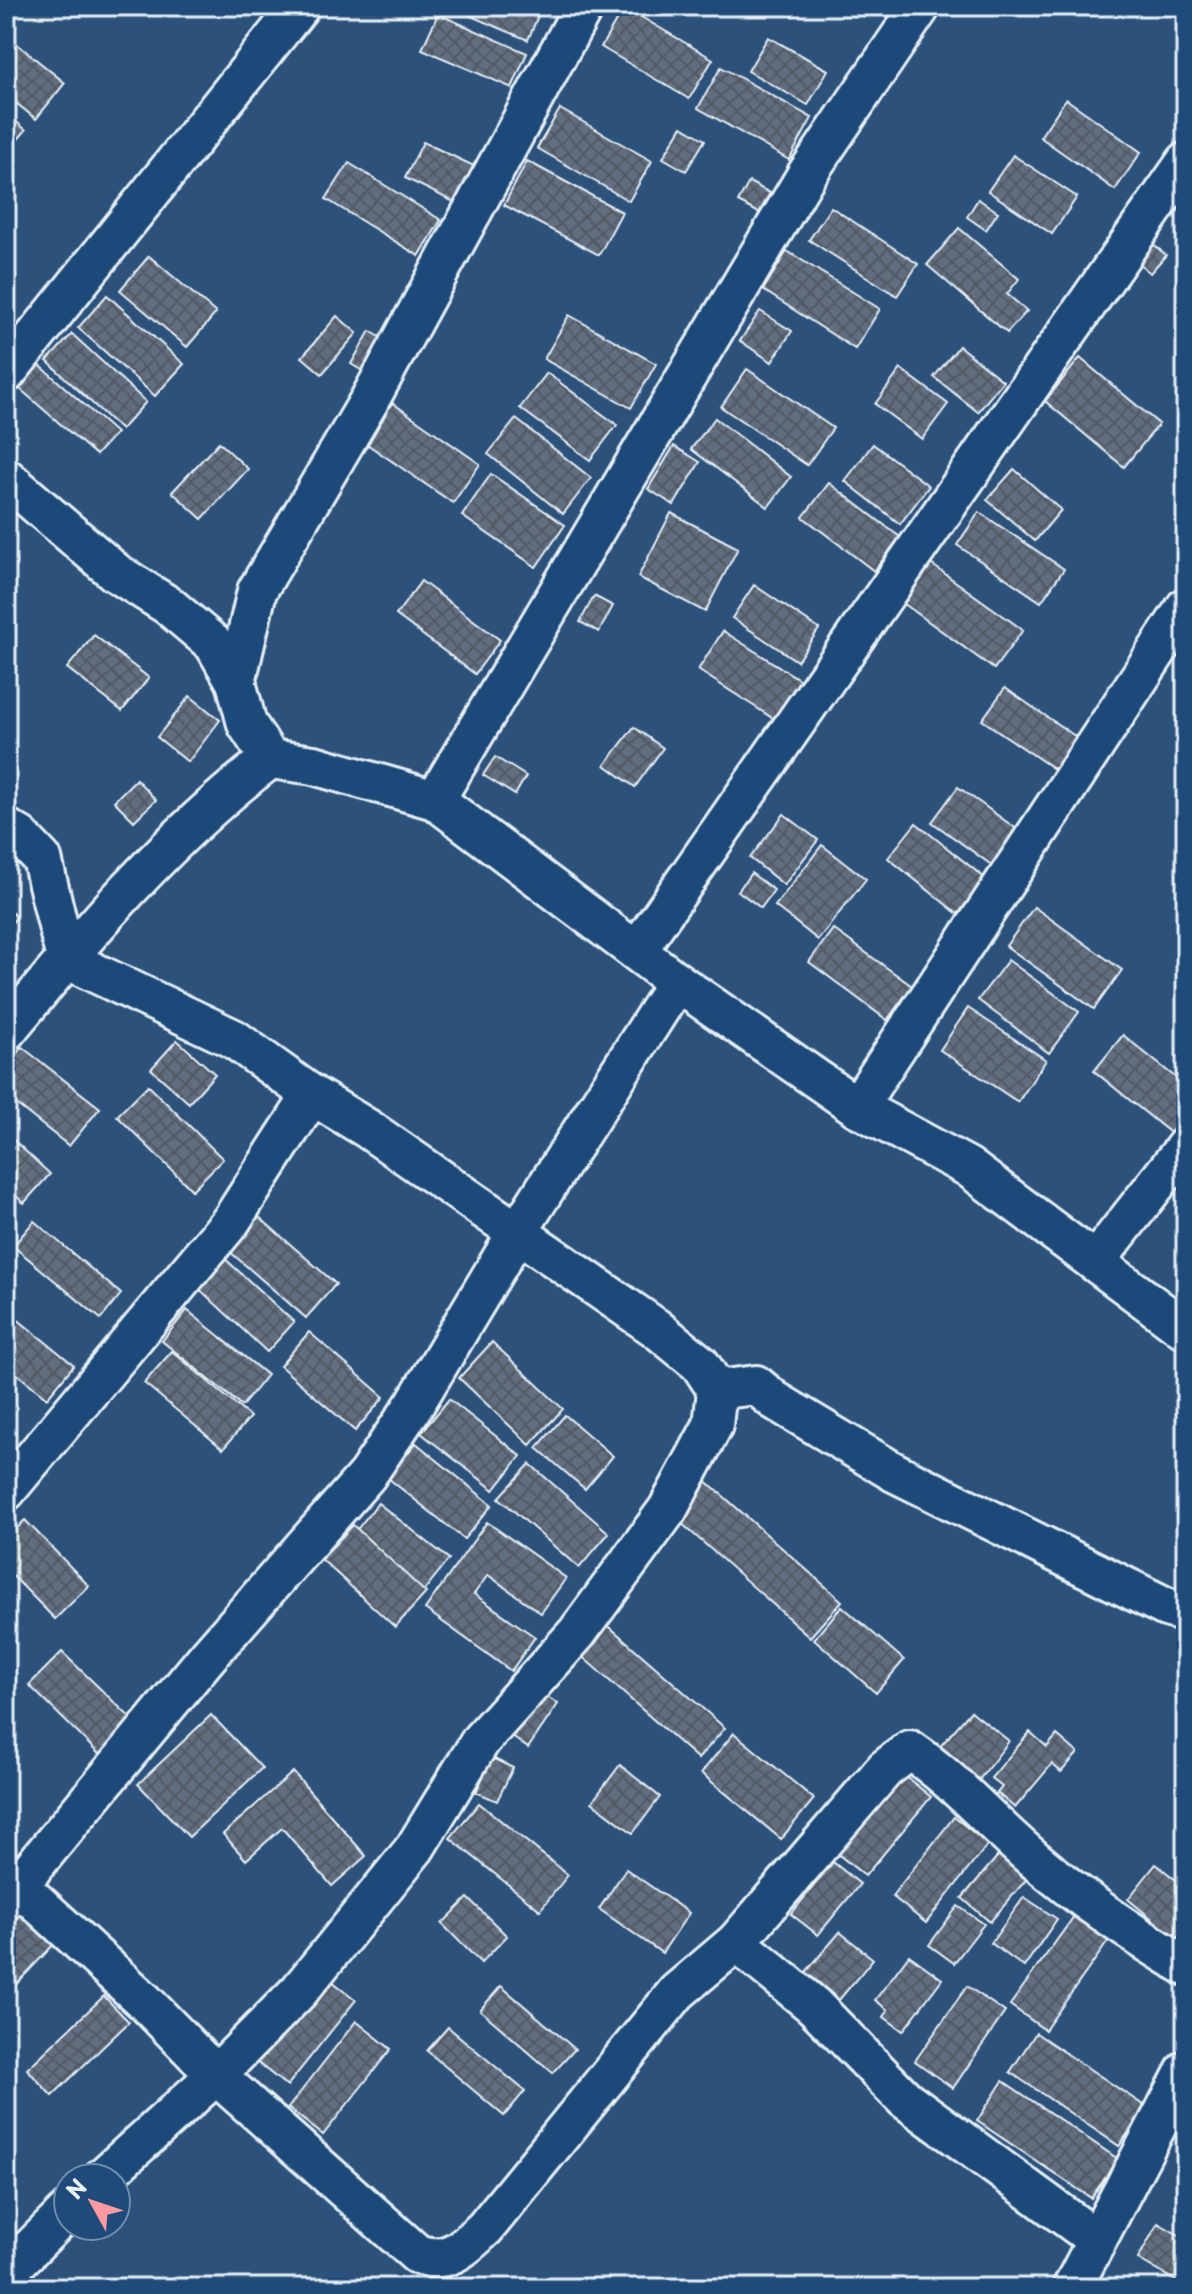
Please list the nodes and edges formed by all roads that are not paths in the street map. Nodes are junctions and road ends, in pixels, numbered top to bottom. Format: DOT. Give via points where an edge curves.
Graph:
graph roads {
  1 [pos="300,6"];
  2 [pos="584,6"];
  3 [pos="921,6"];
  4 [pos="1186,162"];
  5 [pos="6,373"];
  6 [pos="6,478"];
  7 [pos="1186,607"];
  8 [pos="236,682"];
  9 [pos="270,759"];
  10 [pos="435,800"];
  11 [pos="6,828"];
  12 [pos="638,949"];
  13 [pos="66,959"];
  14 [pos="677,982"];
  15 [pos="6,1031"];
  16 [pos="312,1095"];
  17 [pos="857,1107"];
  18 [pos="1186,1146"];
  19 [pos="517,1233"];
  20 [pos="1095,1262"];
  21 [pos="1186,1330"];
  22 [pos="717,1390"];
  23 [pos="6,1491"];
  24 [pos="1179,1604"];
  25 [pos="10,1887"];
  26 [pos="736,1942"];
  27 [pos="1186,1966"];
  28 [pos="1186,2070"];
  29 [pos="216,2075"];
  30 [pos="120,2162"];
  31 [pos="52,2227"];
  32 [pos="1096,2239"];
  33 [pos="6,2273"];
  34 [pos="1072,2288"];
  1 -- 5 [label="street"];
  2 -- 8 [label="street" via="369,401 257,591"];
  3 -- 10 [label="street" via="807,174"];
  4 -- 12 [label="street"];
  6 -- 8 [label="street" via="115,572 169,606 214,644"];
  7 -- 17 [label="street"];
  8 -- 9 [label="street" via="247,724"];
  9 -- 10 [label="street" via="314,765"];
  9 -- 13 [label="street" via="213,801"];
  10 -- 12 [label="street"];
  11 -- 13 [label="street" via="42,859"];
  12 -- 14 [label="street"];
  13 -- 15 [label="street"];
  13 -- 16 [label="street" via="234,1039"];
  14 -- 17 [label="street"];
  14 -- 19 [label="street"];
  16 -- 19 [label="street"];
  16 -- 23 [label="street" via="231,1221"];
  17 -- 20 [label="street" via="968,1167"];
  18 -- 20 [label="street"];
  19 -- 22 [label="street" via="656,1328 700,1364"];
  19 -- 25 [label="street" via="367,1475"];
  20 -- 21 [label="street"];
  22 -- 24 [label="street" via="756,1385 894,1472"];
  22 -- 29 [label="street" via="713,1425 668,1509 577,1633 481,1740 415,1848 299,1991"];
  25 -- 29 [label="street" via="72,1932"];
  26 -- 27 [label="street" via="885,1769 910,1750 1035,1861"];
  26 -- 29 [label="street" via="677,1992 485,2228 443,2259 417,2254"];
  26 -- 32 [label="street" via="814,2006 905,2099"];
  28 -- 32 [label="street"];
  29 -- 30 [label="street"];
  31 -- 33 [label="street"];
  32 -- 34 [label="street"];
}
